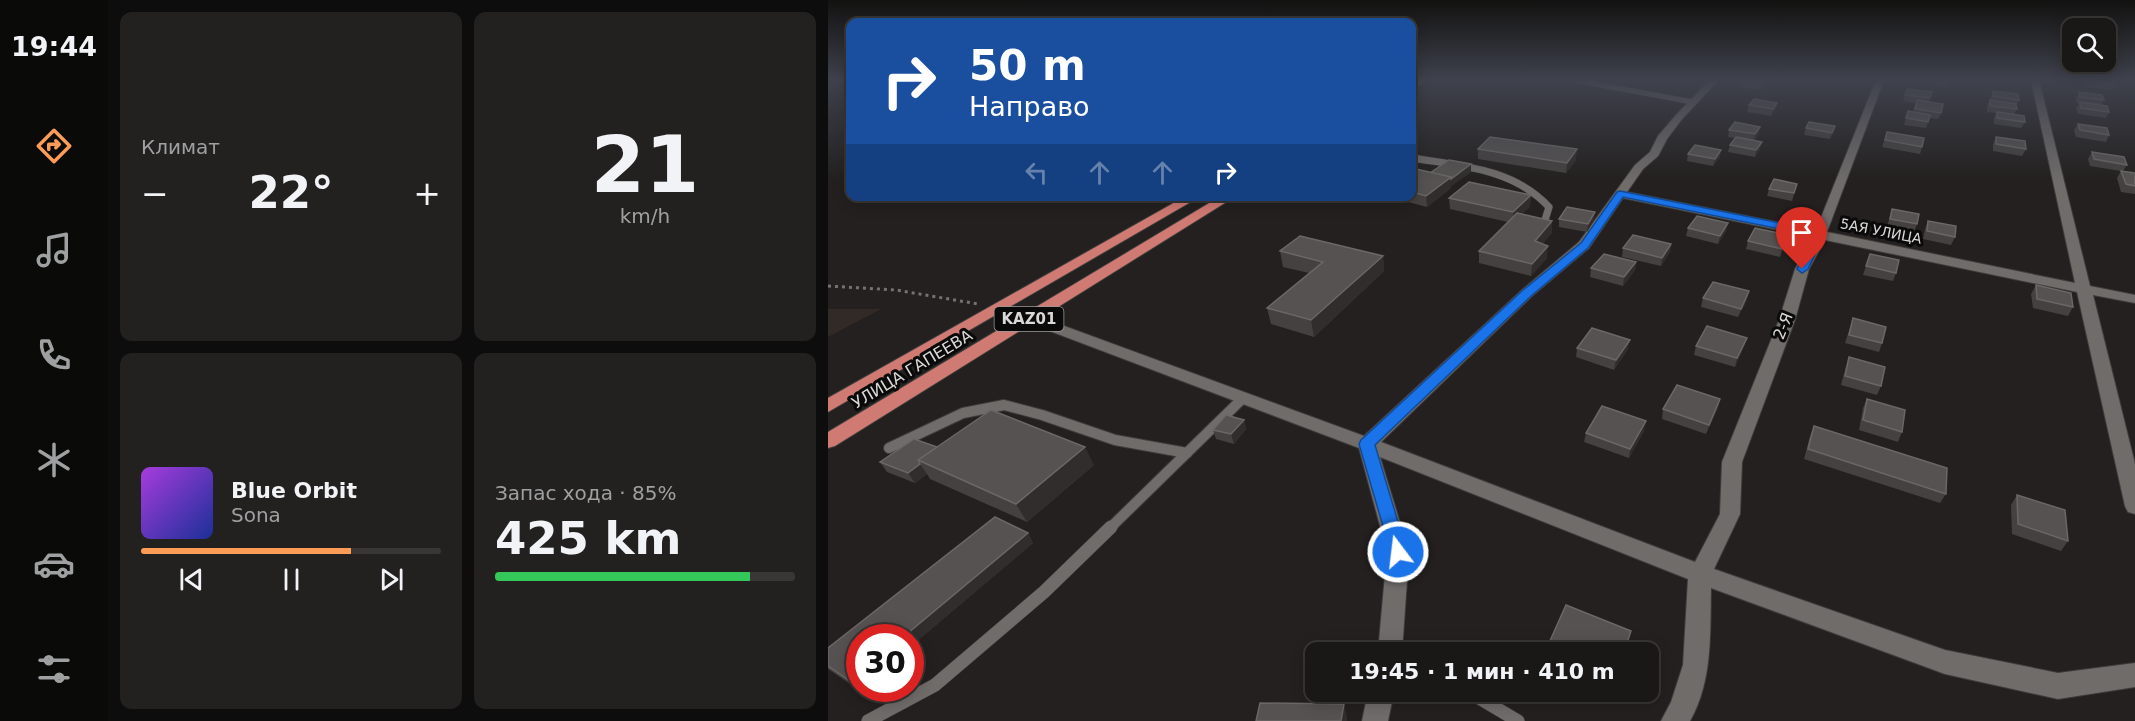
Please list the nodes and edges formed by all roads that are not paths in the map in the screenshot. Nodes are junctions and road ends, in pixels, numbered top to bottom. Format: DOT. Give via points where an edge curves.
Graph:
graph roads {
  1 [pos="1683,114"];
  2 [pos="1867,114"];
  3 [pos="2043,114"];
  4 [pos="1416,159"];
  5 [pos="1620,194"];
  6 [pos="1186,201"];
  7 [pos="1222,201"];
  8 [pos="1545,220"];
  9 [pos="1820,234"];
  10 [pos="2084,288"];
  11 [pos="2135,299"];
  12 [pos="1002,308"];
  13 [pos="1032,317"];
  14 [pos="1243,398"];
  15 [pos="828,406"];
  16 [pos="828,441"];
  17 [pos="1367,444"];
  18 [pos="889,448"];
  19 [pos="1187,453"];
  20 [pos="2135,506"];
  21 [pos="1700,574"];
  22 [pos="1396,642"];
  23 [pos="2135,675"];
  24 [pos="1379,702"];
  25 [pos="1486,702"];
  26 [pos="868,721"];
  27 [pos="1375,721"];
  28 [pos="1518,721"];
  29 [pos="1674,721"];
  1 -- 5 [label="street"];
  2 -- 9 [label="street, 2-Я"];
  3 -- 10 [label="street"];
  4 -- 8 [label="lane" via="1483,171 1522,185 1544,199 1549,207"];
  5 -- 9 [label="street, 5АЯ УЛИЦА"];
  5 -- 17 [label="street" via="1584,245 1527,293"];
  6 -- 12 [label="highway, УЛИЦА ГАПЕЕВА / KАZ01"];
  7 -- 13 [label="highway, УЛИЦА ГАПЕЕВА / KАZ01"];
  9 -- 10 [label="street, 5АЯ УЛИЦА"];
  9 -- 21 [label="street, 2-Я" via="1802,269 1787,320 1732,462 1730,514"];
  10 -- 11 [label="street, 5АЯ УЛИЦА"];
  10 -- 20 [label="street"];
  12 -- 13 [label="street"];
  12 -- 15 [label="highway, УЛИЦА ГАПЕЕВА / KАZ01"];
  13 -- 14 [label="street"];
  13 -- 16 [label="highway, УЛИЦА ГАПЕЕВА / KАZ01"];
  14 -- 17 [label="street"];
  14 -- 19 [label="lane"];
  17 -- 21 [label="street"];
  17 -- 22 [label="street" via="1398,552"];
  18 -- 19 [label="lane" via="963,413 1004,405 1115,440"];
  19 -- 26 [label="lane" via="1044,592 935,685"];
  21 -- 23 [label="street" via="1945,662 2058,687"];
  21 -- 29 [label="street" via="1695,665"];
  24 -- 27 [label="street"];
  25 -- 28 [label="lane"];
}
